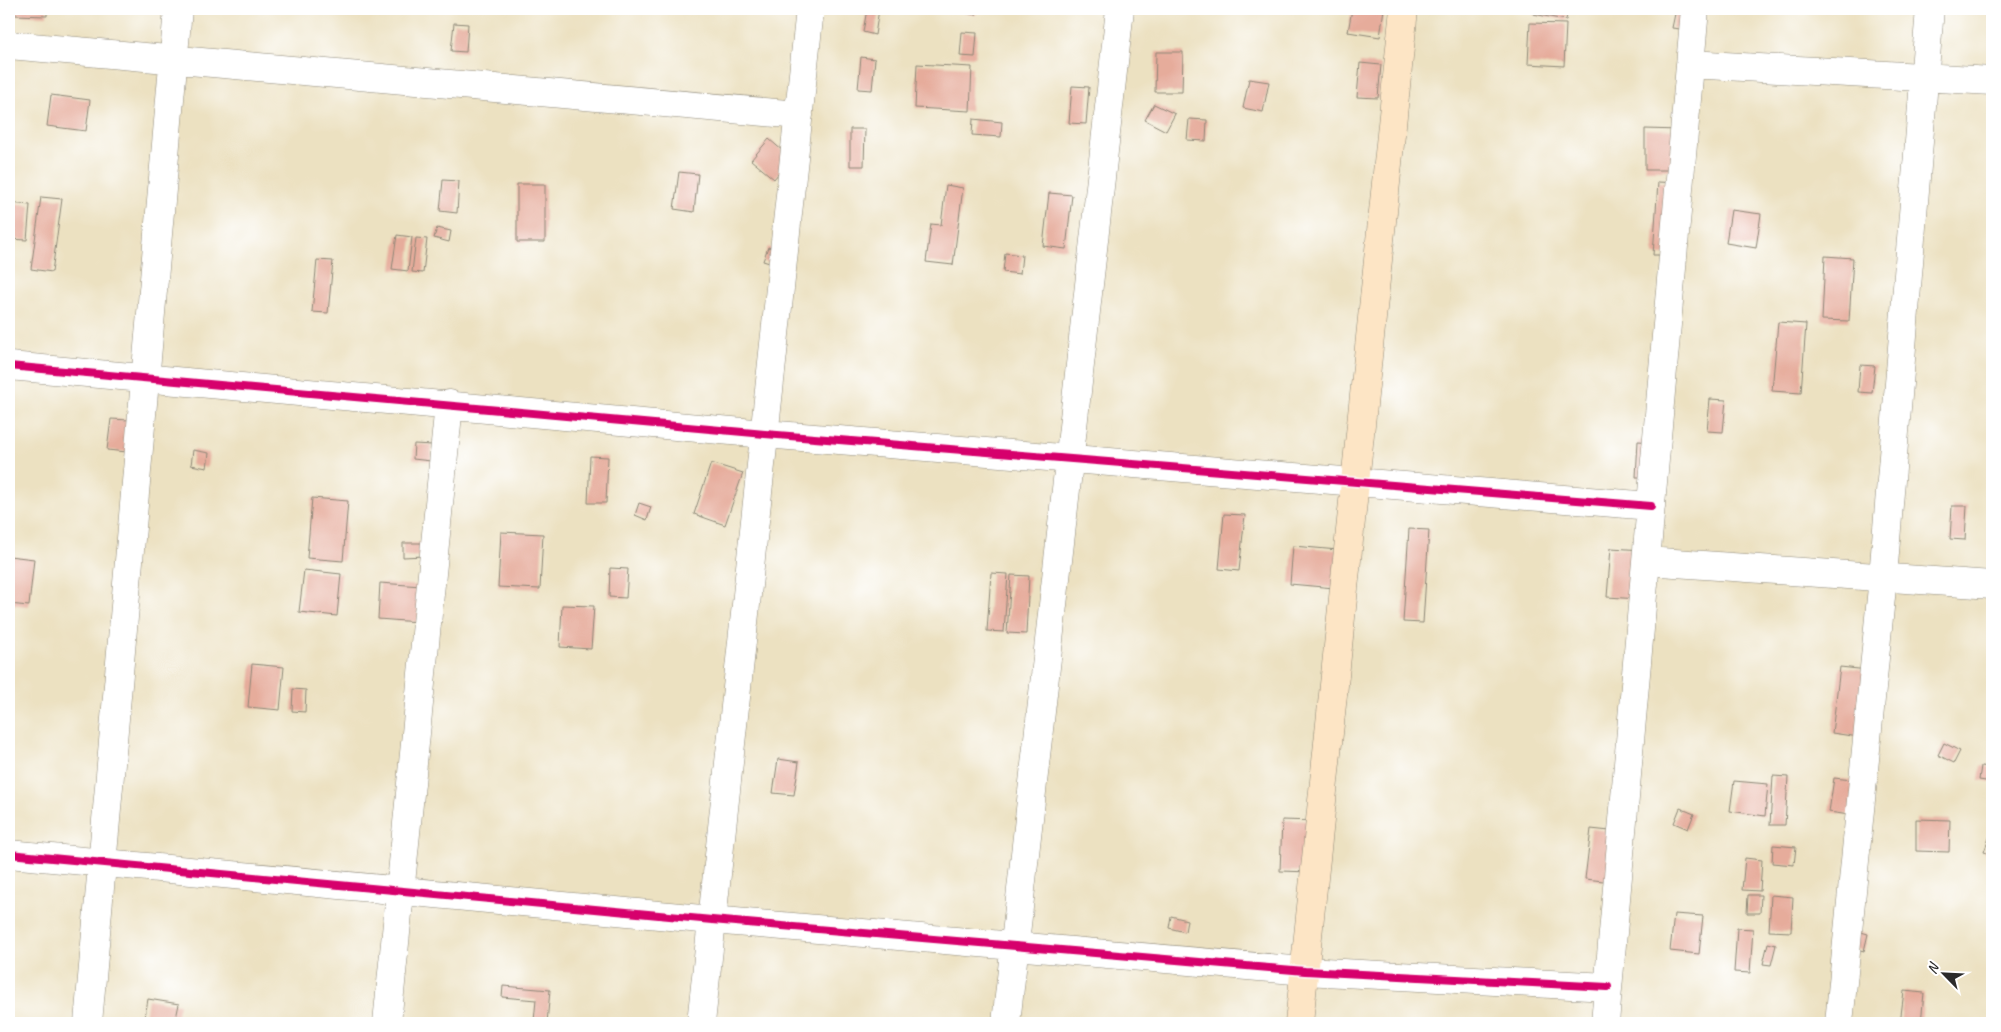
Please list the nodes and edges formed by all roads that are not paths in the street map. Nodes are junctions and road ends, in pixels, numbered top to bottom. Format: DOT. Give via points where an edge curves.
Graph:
graph roads {
  1 [pos="178,9"];
  2 [pos="810,9"];
  3 [pos="1120,9"];
  4 [pos="1404,9"];
  5 [pos="1695,9"];
  6 [pos="1930,9"];
  7 [pos="9,45"];
  8 [pos="174,59"];
  9 [pos="1690,64"];
  10 [pos="1923,77"];
  11 [pos="1992,81"];
  12 [pos="799,115"];
  13 [pos="9,366"];
  14 [pos="146,378"];
  15 [pos="449,404"];
  16 [pos="765,434"];
  17 [pos="1070,458"];
  18 [pos="1355,483"];
  19 [pos="1651,506"];
  20 [pos="1646,561"];
  21 [pos="1883,577"];
  22 [pos="1992,585"];
  23 [pos="9,854"];
  24 [pos="103,863"];
  25 [pos="401,889"];
  26 [pos="712,920"];
  27 [pos="1015,945"];
  28 [pos="1305,971"];
  29 [pos="1608,987"];
  30 [pos="88,1023"];
  31 [pos="387,1023"];
  32 [pos="701,1023"];
  33 [pos="1006,1023"];
  34 [pos="1299,1023"];
  35 [pos="1605,1023"];
  36 [pos="1839,1023"];
  1 -- 8 [label="street"];
  2 -- 12 [label="street"];
  3 -- 17 [label="street"];
  4 -- 18 [label="street"];
  5 -- 9 [label="street"];
  6 -- 10 [label="street"];
  7 -- 8 [label="street"];
  8 -- 12 [label="street"];
  8 -- 14 [label="street"];
  9 -- 10 [label="street"];
  9 -- 19 [label="street"];
  10 -- 11 [label="street"];
  10 -- 21 [label="street"];
  12 -- 16 [label="street"];
  13 -- 14 [label="street"];
  14 -- 15 [label="street"];
  14 -- 24 [label="street"];
  15 -- 16 [label="street"];
  15 -- 25 [label="street"];
  16 -- 17 [label="street"];
  16 -- 26 [label="street"];
  17 -- 18 [label="street"];
  17 -- 27 [label="street"];
  18 -- 19 [label="street"];
  18 -- 28 [label="street"];
  19 -- 20 [label="street"];
  20 -- 21 [label="street"];
  20 -- 29 [label="street"];
  21 -- 22 [label="street"];
  21 -- 36 [label="street"];
  23 -- 24 [label="street"];
  24 -- 25 [label="street"];
  24 -- 30 [label="street"];
  25 -- 26 [label="street"];
  25 -- 31 [label="street"];
  26 -- 27 [label="street"];
  26 -- 32 [label="street"];
  27 -- 28 [label="street"];
  27 -- 33 [label="street"];
  28 -- 29 [label="street"];
  28 -- 34 [label="street"];
  29 -- 35 [label="street"];
}
